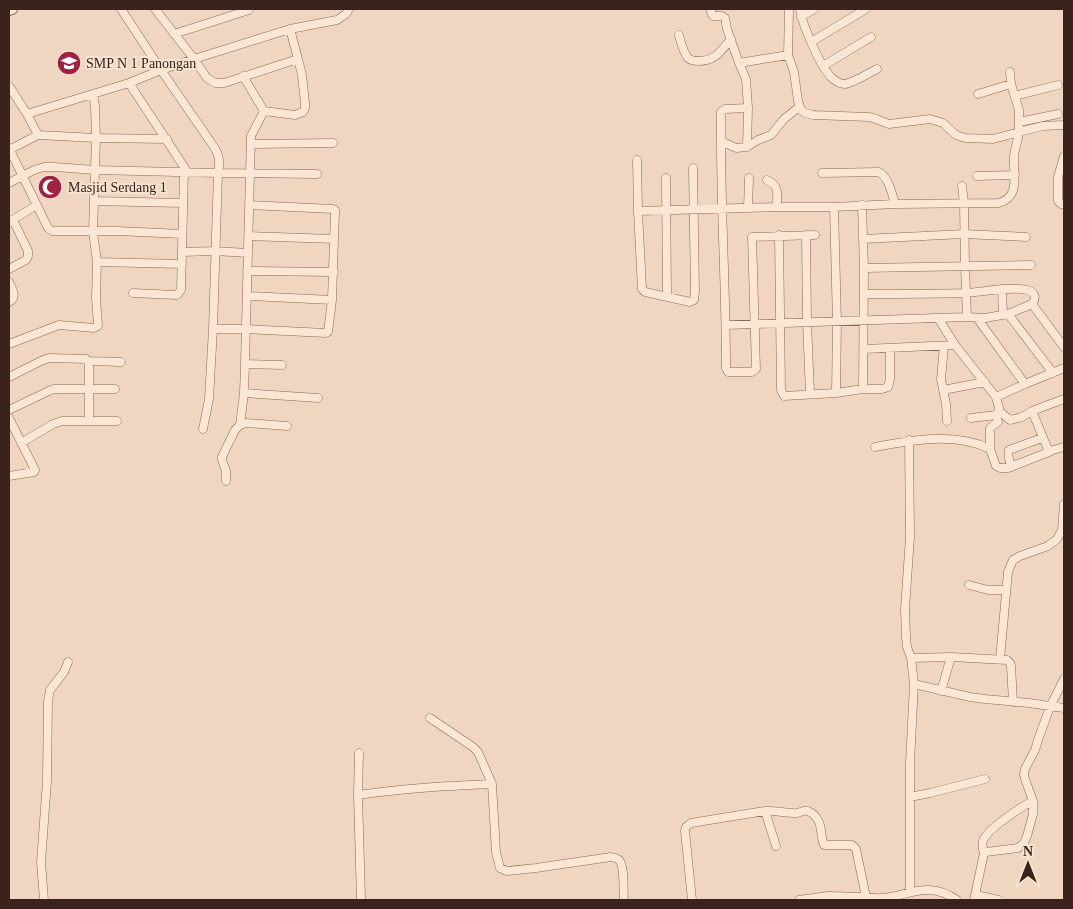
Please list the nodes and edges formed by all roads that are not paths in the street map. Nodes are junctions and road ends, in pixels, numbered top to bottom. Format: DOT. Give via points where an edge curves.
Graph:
graph roads {
  1 [pos="121,9"];
  2 [pos="155,9"];
  3 [pos="349,9"];
  4 [pos="711,9"];
  5 [pos="789,9"];
  6 [pos="814,9"];
  7 [pos="866,9"];
  8 [pos="250,10"];
  9 [pos="801,13"];
  10 [pos="290,29"];
  11 [pos="174,34"];
  12 [pos="679,35"];
  13 [pos="871,37"];
  14 [pos="731,39"];
  15 [pos="812,42"];
  16 [pos="788,55"];
  17 [pos="194,58"];
  18 [pos="298,59"];
  19 [pos="739,63"];
  20 [pos="823,66"];
  21 [pos="877,68"];
  22 [pos="161,70"];
  23 [pos="1010,72"];
  24 [pos="243,76"];
  25 [pos="129,83"];
  26 [pos="1011,84"];
  27 [pos="1058,85"];
  28 [pos="9,86"];
  29 [pos="93,94"];
  30 [pos="978,94"];
  31 [pos="1015,96"];
  32 [pos="799,107"];
  33 [pos="748,108"];
  34 [pos="264,111"];
  35 [pos="27,114"];
  36 [pos="1058,114"];
  37 [pos="1020,122"];
  38 [pos="1064,125"];
  39 [pos="1019,132"];
  40 [pos="38,135"];
  41 [pos="96,138"];
  42 [pos="166,139"];
  43 [pos="721,141"];
  44 [pos="333,143"];
  45 [pos="252,144"];
  46 [pos="747,148"];
  47 [pos="9,149"];
  48 [pos="1064,156"];
  49 [pos="637,160"];
  50 [pos="693,168"];
  51 [pos="95,170"];
  52 [pos="186,173"];
  53 [pos="218,173"];
  54 [pos="251,173"];
  55 [pos="822,173"];
  56 [pos="317,174"];
  57 [pos="1015,175"];
  58 [pos="22,176"];
  59 [pos="977,176"];
  60 [pos="666,178"];
  61 [pos="749,178"];
  62 [pos="767,180"];
  63 [pos="9,183"];
  64 [pos="962,186"];
  65 [pos="94,201"];
  66 [pos="183,203"];
  67 [pos="964,203"];
  68 [pos="896,204"];
  69 [pos="1064,204"];
  70 [pos="37,205"];
  71 [pos="250,205"];
  72 [pos="862,205"];
  73 [pos="777,207"];
  74 [pos="834,207"];
  75 [pos="694,208"];
  76 [pos="748,208"];
  77 [pos="723,209"];
  78 [pos="666,210"];
  79 [pos="638,211"];
  80 [pos="11,221"];
  81 [pos="93,232"];
  82 [pos="182,234"];
  83 [pos="964,234"];
  84 [pos="779,235"];
  85 [pos="806,235"];
  86 [pos="815,235"];
  87 [pos="249,236"];
  88 [pos="1026,237"];
  89 [pos="334,239"];
  90 [pos="863,239"];
  91 [pos="215,251"];
  92 [pos="182,252"];
  93 [pos="248,253"];
  94 [pos="97,262"];
  95 [pos="182,264"];
  96 [pos="1031,265"];
  97 [pos="965,266"];
  98 [pos="864,268"];
  99 [pos="9,269"];
  100 [pos="247,271"];
  101 [pos="334,272"];
  102 [pos="9,282"];
  103 [pos="1002,290"];
  104 [pos="133,293"];
  105 [pos="966,293"];
  106 [pos="864,294"];
  107 [pos="247,296"];
  108 [pos="667,297"];
  109 [pos="332,300"];
  110 [pos="9,302"];
  111 [pos="1032,304"];
  112 [pos="1005,314"];
  113 [pos="967,317"];
  114 [pos="938,318"];
  115 [pos="977,318"];
  116 [pos="864,321"];
  117 [pos="807,322"];
  118 [pos="837,322"];
  119 [pos="755,324"];
  120 [pos="780,324"];
  121 [pos="726,325"];
  122 [pos="213,329"];
  123 [pos="246,329"];
  124 [pos="9,344"];
  125 [pos="955,345"];
  126 [pos="944,346"];
  127 [pos="1064,347"];
  128 [pos="890,349"];
  129 [pos="864,350"];
  130 [pos="88,361"];
  131 [pos="121,362"];
  132 [pos="245,364"];
  133 [pos="282,365"];
  134 [pos="1064,368"];
  135 [pos="1053,373"];
  136 [pos="9,377"];
  137 [pos="984,382"];
  138 [pos="1025,384"];
  139 [pos="89,389"];
  140 [pos="115,389"];
  141 [pos="863,389"];
  142 [pos="943,390"];
  143 [pos="244,393"];
  144 [pos="836,393"];
  145 [pos="810,394"];
  146 [pos="318,398"];
  147 [pos="996,398"];
  148 [pos="1064,399"];
  149 [pos="9,410"];
  150 [pos="1032,411"];
  151 [pos="998,413"];
  152 [pos="9,418"];
  153 [pos="971,418"];
  154 [pos="89,421"];
  155 [pos="117,421"];
  156 [pos="947,421"];
  157 [pos="240,425"];
  158 [pos="287,426"];
  159 [pos="203,429"];
  160 [pos="1042,438"];
  161 [pos="909,440"];
  162 [pos="21,442"];
  163 [pos="875,447"];
  164 [pos="1064,448"];
  165 [pos="990,449"];
  166 [pos="1049,452"];
  167 [pos="1011,467"];
  168 [pos="9,476"];
  169 [pos="226,481"];
  170 [pos="1064,504"];
  171 [pos="969,585"];
  172 [pos="1006,590"];
  173 [pos="951,657"];
  174 [pos="911,658"];
  175 [pos="1000,659"];
  176 [pos="68,662"];
  177 [pos="1064,679"];
  178 [pos="914,684"];
  179 [pos="941,691"];
  180 [pos="1013,702"];
  181 [pos="1050,707"];
  182 [pos="1064,708"];
  183 [pos="430,718"];
  184 [pos="359,753"];
  185 [pos="985,779"];
  186 [pos="492,784"];
  187 [pos="358,795"];
  188 [pos="910,797"];
  189 [pos="1033,801"];
  190 [pos="766,811"];
  191 [pos="776,846"];
  192 [pos="984,853"];
  193 [pos="910,892"];
  194 [pos="866,897"];
  195 [pos="975,898"];
  196 [pos="44,900"];
  197 [pos="361,900"];
  198 [pos="624,900"];
  199 [pos="692,900"];
  200 [pos="799,900"];
  201 [pos="957,900"];
  202 [pos="998,900"];
  1 -- 22 [label="street"];
  2 -- 11 [label="street"];
  3 -- 10 [label="street" via="337,20"];
  4 -- 14 [label="street" via="712,16 725,18"];
  5 -- 16 [label="street"];
  6 -- 9 [label="street"];
  7 -- 15 [label="street"];
  8 -- 11 [label="street"];
  9 -- 15 [label="street"];
  10 -- 17 [label="street"];
  10 -- 18 [label="street"];
  11 -- 17 [label="street"];
  12 -- 14 [label="street" via="686,56 699,61 712,59"];
  13 -- 20 [label="street"];
  14 -- 19 [label="street"];
  15 -- 20 [label="street"];
  16 -- 19 [label="street"];
  16 -- 32 [label="street"];
  17 -- 22 [label="street"];
  17 -- 24 [label="street" via="207,78 215,83"];
  18 -- 24 [label="street"];
  18 -- 34 [label="street" via="303,80 303,112 295,115"];
  19 -- 33 [label="street" via="746,79"];
  20 -- 21 [label="street" via="831,78 847,84"];
  22 -- 25 [label="street"];
  22 -- 53 [label="street" via="216,150 220,164"];
  23 -- 26 [label="street"];
  24 -- 34 [label="street"];
  25 -- 29 [label="street"];
  25 -- 42 [label="street"];
  26 -- 30 [label="street"];
  26 -- 31 [label="street"];
  27 -- 31 [label="street"];
  28 -- 35 [label="street"];
  29 -- 35 [label="street"];
  29 -- 41 [label="street"];
  31 -- 37 [label="street"];
  32 -- 39 [label="street" via="813,115 869,117 889,124 930,119 943,123 956,135 965,138 993,139"];
  32 -- 46 [label="street" via="771,135"];
  33 -- 43 [label="street" via="723,110"];
  33 -- 46 [label="street"];
  34 -- 45 [label="street" via="252,133"];
  35 -- 40 [label="street"];
  36 -- 37 [label="street"];
  37 -- 39 [label="street"];
  38 -- 39 [label="street"];
  39 -- 57 [label="street" via="1014,155"];
  40 -- 41 [label="street"];
  40 -- 47 [label="street"];
  41 -- 42 [label="street"];
  41 -- 51 [label="street"];
  42 -- 52 [label="street"];
  43 -- 46 [label="street" via="736,148"];
  43 -- 77 [label="street"];
  44 -- 45 [label="street"];
  45 -- 54 [label="street"];
  47 -- 58 [label="street"];
  48 -- 69 [label="street" via="1058,177 1058,201"];
  49 -- 79 [label="street"];
  50 -- 75 [label="street"];
  51 -- 52 [label="street"];
  51 -- 58 [label="street" via="44,167"];
  51 -- 65 [label="street"];
  52 -- 53 [label="street"];
  52 -- 66 [label="street"];
  53 -- 54 [label="street"];
  53 -- 91 [label="street"];
  54 -- 56 [label="street"];
  54 -- 71 [label="street"];
  55 -- 68 [label="street" via="879,172 886,179"];
  57 -- 59 [label="street"];
  57 -- 67 [label="street" via="1012,195 1004,202"];
  58 -- 63 [label="street"];
  58 -- 70 [label="street"];
  60 -- 78 [label="street"];
  61 -- 76 [label="street"];
  62 -- 73 [label="street" via="776,187"];
  64 -- 67 [label="street"];
  65 -- 66 [label="street"];
  65 -- 81 [label="street"];
  66 -- 82 [label="street"];
  67 -- 68 [label="street"];
  67 -- 83 [label="street"];
  68 -- 72 [label="street"];
  70 -- 80 [label="street"];
  70 -- 81 [label="street" via="52,232"];
  71 -- 87 [label="street"];
  71 -- 89 [label="street" via="333,209 336,213"];
  72 -- 74 [label="street"];
  72 -- 90 [label="street"];
  73 -- 74 [label="street"];
  73 -- 76 [label="street"];
  74 -- 118 [label="street"];
  75 -- 77 [label="street"];
  75 -- 78 [label="street"];
  75 -- 108 [label="street" via="694,300"];
  76 -- 77 [label="street"];
  77 -- 121 [label="street"];
  78 -- 79 [label="street"];
  78 -- 108 [label="street"];
  79 -- 108 [label="street" via="642,289"];
  80 -- 99 [label="street" via="28,256"];
  81 -- 82 [label="street"];
  81 -- 94 [label="street"];
  82 -- 92 [label="street"];
  83 -- 88 [label="street"];
  83 -- 90 [label="street"];
  83 -- 97 [label="street"];
  84 -- 85 [label="street"];
  84 -- 119 [label="street" via="749,236"];
  84 -- 120 [label="street"];
  85 -- 86 [label="street"];
  85 -- 117 [label="street"];
  87 -- 89 [label="street"];
  87 -- 93 [label="street"];
  89 -- 101 [label="street"];
  90 -- 98 [label="street"];
  91 -- 92 [label="street"];
  91 -- 93 [label="street"];
  91 -- 122 [label="street"];
  92 -- 95 [label="street"];
  93 -- 100 [label="street"];
  94 -- 95 [label="street"];
  94 -- 124 [label="street" via="97,327 59,325"];
  95 -- 104 [label="street" via="180,293"];
  96 -- 97 [label="street"];
  97 -- 98 [label="street"];
  97 -- 105 [label="street"];
  98 -- 106 [label="street"];
  100 -- 101 [label="street"];
  100 -- 107 [label="street"];
  101 -- 109 [label="street"];
  102 -- 110 [label="street" via="14,295"];
  103 -- 105 [label="street"];
  103 -- 111 [label="street" via="1030,290 1035,297"];
  103 -- 112 [label="street"];
  105 -- 106 [label="street"];
  105 -- 113 [label="street"];
  106 -- 116 [label="street"];
  107 -- 109 [label="street"];
  107 -- 123 [label="street"];
  109 -- 123 [label="street" via="326,333"];
  111 -- 112 [label="street"];
  111 -- 127 [label="street"];
  112 -- 115 [label="street"];
  112 -- 135 [label="street"];
  113 -- 114 [label="street"];
  113 -- 115 [label="street"];
  114 -- 116 [label="street"];
  114 -- 125 [label="street"];
  115 -- 138 [label="street"];
  116 -- 118 [label="street"];
  116 -- 129 [label="street"];
  117 -- 118 [label="street"];
  117 -- 120 [label="street"];
  117 -- 145 [label="street"];
  118 -- 144 [label="street"];
  119 -- 120 [label="street"];
  119 -- 121 [label="street"];
  119 -- 121 [label="street" via="756,369 752,372 727,371"];
  120 -- 145 [label="street" via="781,392 786,397"];
  122 -- 123 [label="street"];
  122 -- 159 [label="street" via="209,399"];
  123 -- 132 [label="street"];
  125 -- 126 [label="street"];
  125 -- 137 [label="street"];
  126 -- 128 [label="street"];
  126 -- 142 [label="street"];
  128 -- 129 [label="street"];
  128 -- 141 [label="street" via="888,387"];
  129 -- 141 [label="street"];
  130 -- 131 [label="street"];
  130 -- 136 [label="street" via="82,358 49,358"];
  130 -- 139 [label="street"];
  132 -- 133 [label="street"];
  132 -- 143 [label="street"];
  134 -- 135 [label="street"];
  135 -- 138 [label="street"];
  137 -- 142 [label="street"];
  137 -- 147 [label="street"];
  138 -- 147 [label="street"];
  139 -- 140 [label="street"];
  139 -- 149 [label="street" via="53,389"];
  139 -- 154 [label="street"];
  141 -- 144 [label="street"];
  142 -- 156 [label="street"];
  143 -- 146 [label="street"];
  143 -- 157 [label="street"];
  144 -- 145 [label="street"];
  147 -- 151 [label="street"];
  148 -- 150 [label="street"];
  150 -- 151 [label="street" via="1010,420"];
  150 -- 160 [label="street"];
  151 -- 153 [label="street"];
  151 -- 165 [label="street" via="998,422 990,428"];
  152 -- 162 [label="street"];
  154 -- 155 [label="street"];
  154 -- 162 [label="street" via="57,422"];
  157 -- 158 [label="street"];
  157 -- 169 [label="street" via="222,457"];
  160 -- 166 [label="street"];
  160 -- 167 [label="street" via="1009,450"];
  161 -- 163 [label="street"];
  161 -- 165 [label="street" via="966,441"];
  161 -- 174 [label="street" via="910,537 905,609 907,646"];
  162 -- 168 [label="street" via="35,470 30,474"];
  164 -- 166 [label="street"];
  165 -- 167 [label="street" via="996,466"];
  166 -- 167 [label="street"];
  170 -- 172 [label="street" via="1062,530 1057,539 1013,560"];
  171 -- 172 [label="street"];
  172 -- 175 [label="street"];
  173 -- 174 [label="street"];
  173 -- 175 [label="street"];
  173 -- 179 [label="street"];
  174 -- 178 [label="street"];
  175 -- 180 [label="street" via="1010,663"];
  176 -- 196 [label="street" via="50,690 48,701 41,862"];
  177 -- 181 [label="street"];
  178 -- 179 [label="street"];
  178 -- 188 [label="street"];
  179 -- 180 [label="street"];
  180 -- 181 [label="street"];
  181 -- 182 [label="street"];
  181 -- 189 [label="street" via="1024,774"];
  183 -- 186 [label="street" via="478,752"];
  184 -- 187 [label="street"];
  185 -- 188 [label="street"];
  186 -- 187 [label="street"];
  186 -- 198 [label="street" via="500,868 507,871 615,858 621,864"];
  187 -- 197 [label="street"];
  188 -- 193 [label="street"];
  189 -- 192 [label="street" via="1019,808 987,835 983,842"];
  189 -- 192 [label="street" via="1033,814 1024,843 1018,848"];
  190 -- 191 [label="street"];
  190 -- 194 [label="street" via="808,811 819,822 824,845 854,846"];
  190 -- 199 [label="street" via="694,822 686,827"];
  192 -- 195 [label="street"];
  193 -- 194 [label="street"];
  193 -- 201 [label="street" via="939,891"];
  194 -- 200 [label="street" via="828,896"];
  195 -- 202 [label="street"];
}
